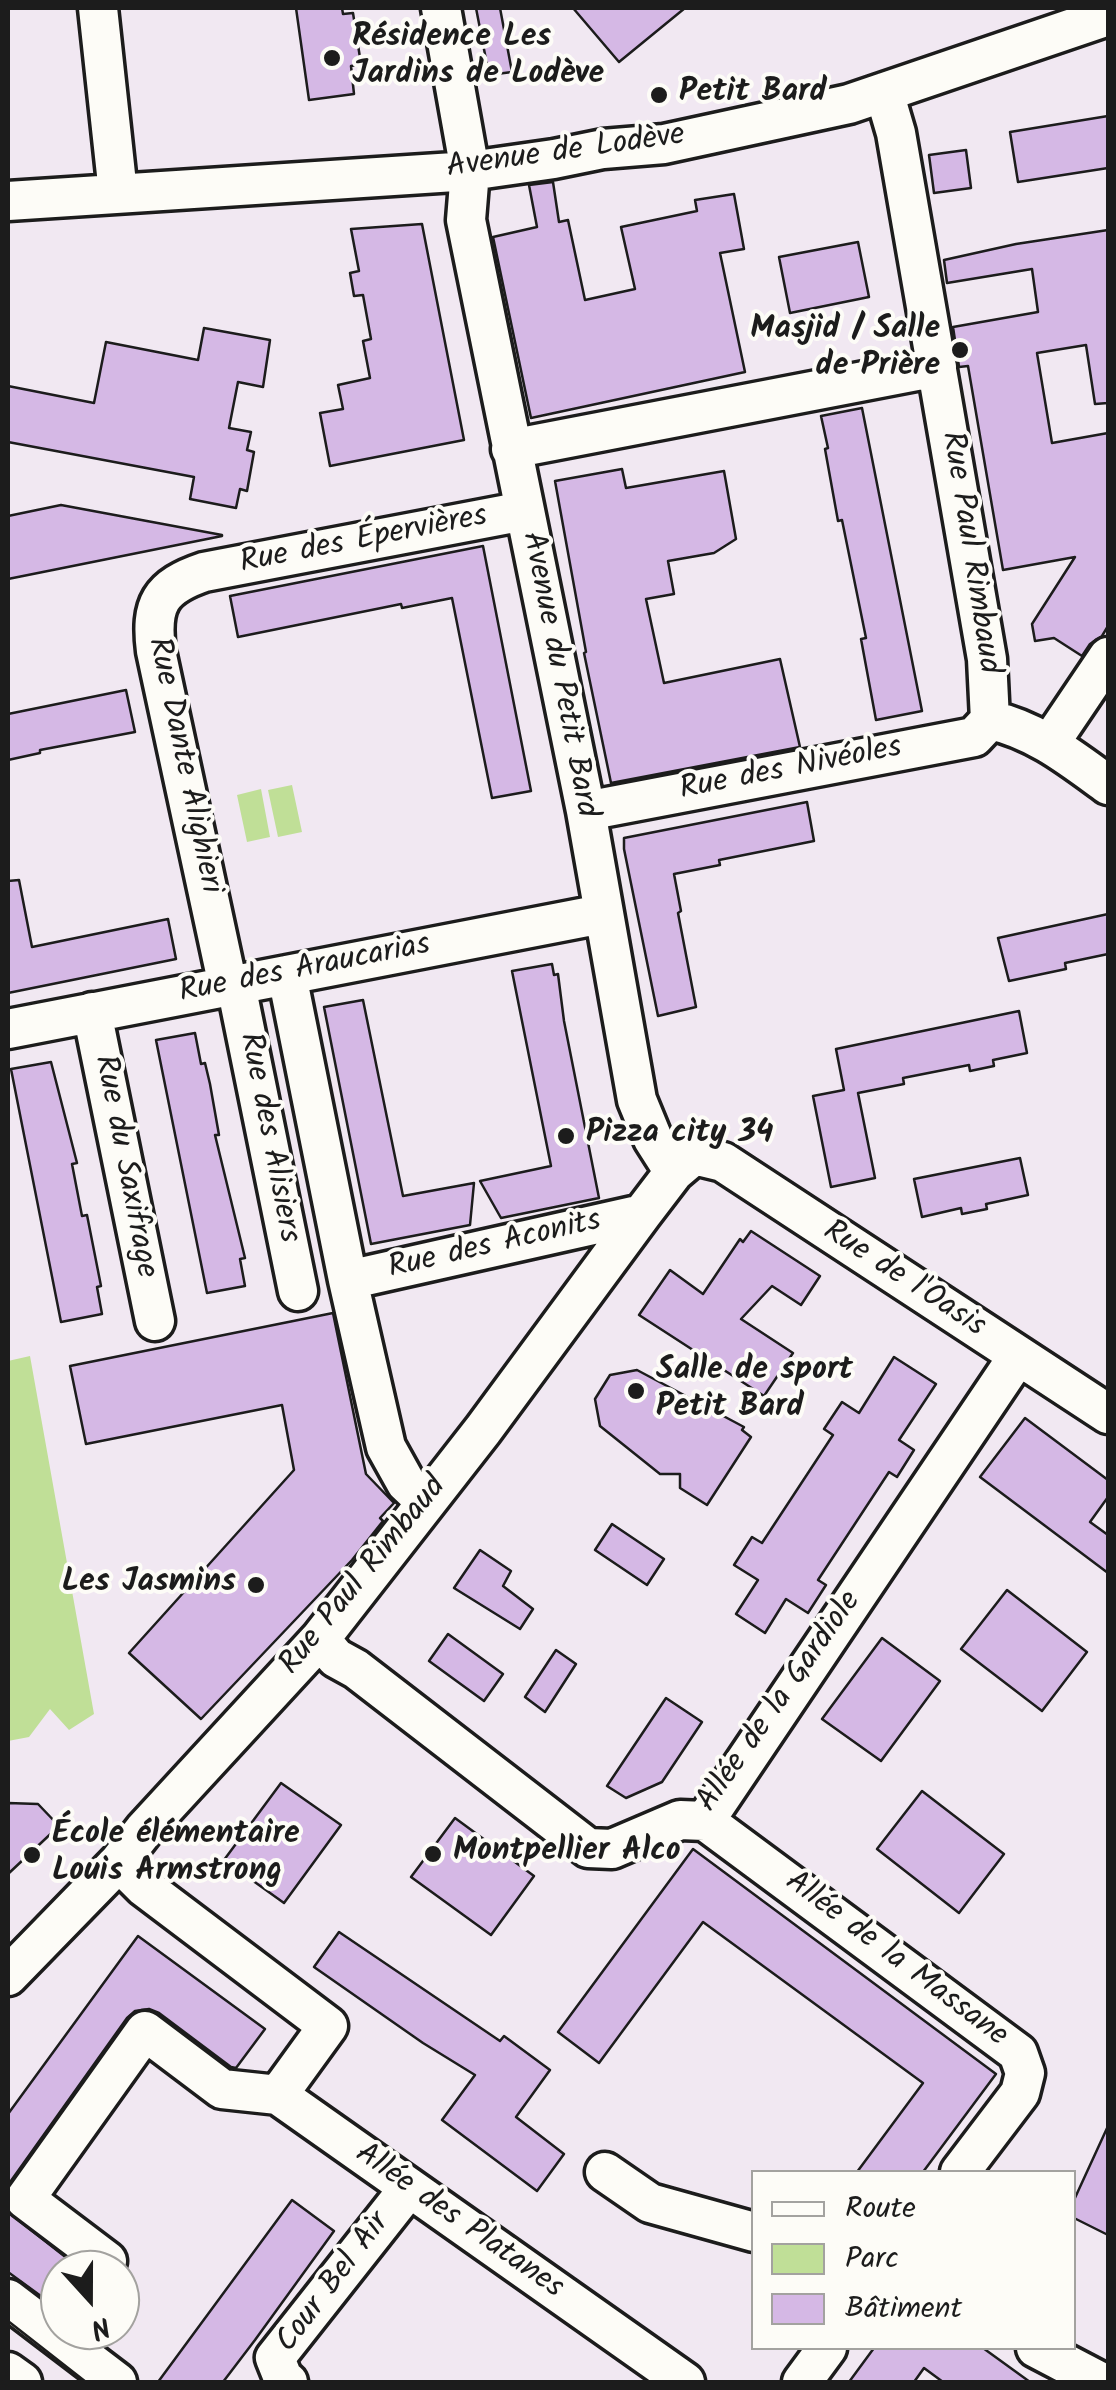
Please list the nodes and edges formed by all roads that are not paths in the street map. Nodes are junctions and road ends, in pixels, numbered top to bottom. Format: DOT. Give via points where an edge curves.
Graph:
graph roads {
  1 [pos="98,8"];
  2 [pos="441,8"];
  3 [pos="1108,16"];
  4 [pos="884,92"];
  5 [pos="470,171"];
  6 [pos="118,193"];
  7 [pos="8,201"];
  8 [pos="938,367"];
  9 [pos="511,449"];
  10 [pos="524,511"];
  11 [pos="204,572"];
  12 [pos="1108,658"];
  13 [pos="990,720"];
  14 [pos="1050,743"];
  15 [pos="1108,785"];
  16 [pos="586,810"];
  17 [pos="602,914"];
  18 [pos="287,975"];
  19 [pos="232,985"];
  20 [pos="92,1012"];
  21 [pos="8,1029"];
  22 [pos="684,1164"];
  23 [pos="642,1214"];
  24 [pos="348,1280"];
  25 [pos="298,1291"];
  26 [pos="154,1321"];
  27 [pos="1018,1356"];
  28 [pos="1108,1414"];
  29 [pos="426,1502"];
  30 [pos="320,1640"];
  31 [pos="704,1822"];
  32 [pos="119,1862"];
  33 [pos="8,1976"];
  34 [pos="278,2096"];
  35 [pos="962,2170"];
  36 [pos="605,2172"];
  37 [pos="408,2188"];
  38 [pos="751,2231"];
  39 [pos="92,2250"];
  40 [pos="8,2299"];
  41 [pos="826,2350"];
  42 [pos="1040,2350"];
  43 [pos="8,2372"];
  44 [pos="22,2382"];
  45 [pos="117,2382"];
  46 [pos="288,2382"];
  47 [pos="686,2382"];
  48 [pos="802,2382"];
  49 [pos="1101,2382"];
  1 -- 6 [label="street"];
  2 -- 5 [label="street, Avenue du Petit Bard"];
  3 -- 4 [label="street, Avenue de Lodève"];
  4 -- 5 [label="street, Avenue de Lodève" via="664,144"];
  4 -- 8 [label="street, Rue Paul Rimbaud"];
  5 -- 6 [label="street, Avenue de Lodève"];
  5 -- 9 [label="street, Avenue du Petit Bard" via="466,220"];
  6 -- 7 [label="street, Avenue de Lodève"];
  8 -- 9 [label="street"];
  8 -- 13 [label="street, Rue Paul Rimbaud" via="988,660"];
  9 -- 10 [label="street, Avenue du Petit Bard"];
  10 -- 11 [label="street, Rue des Épervières"];
  10 -- 16 [label="street, Avenue du Petit Bard"];
  11 -- 19 [label="street, Rue Dante Alighieri" via="178,581 152,623"];
  12 -- 14 [label="street"];
  13 -- 14 [label="street"];
  13 -- 16 [label="street, Rue des Nivéoles" via="974,736"];
  14 -- 15 [label="street"];
  16 -- 17 [label="street, Avenue du Petit Bard"];
  17 -- 18 [label="street, Rue des Araucarias"];
  17 -- 22 [label="street, Avenue du Petit Bard" via="637,1100 652,1140"];
  18 -- 19 [label="street, Rue des Araucarias"];
  18 -- 24 [label="street"];
  19 -- 20 [label="street, Rue des Araucarias"];
  19 -- 25 [label="street, Rue des Alisiers"];
  20 -- 21 [label="street, Rue des Araucarias"];
  20 -- 26 [label="street, Rue du Saxifrage"];
  22 -- 23 [label="street, Rue Paul Rimbaud"];
  22 -- 27 [label="street, Rue de l'Oasis" via="723,1162"];
  23 -- 24 [label="street, Rue des Aconits"];
  23 -- 29 [label="street, Rue Paul Rimbaud"];
  24 -- 29 [label="street" via="386,1447 406,1484"];
  27 -- 28 [label="street, Rue de l'Oasis"];
  27 -- 31 [label="street, Allée de la Gardiole"];
  29 -- 30 [label="street, Rue Paul Rimbaud"];
  30 -- 31 [label="street, Allée de la Gardiole" via="588,1848 612,1849 680,1820"];
  30 -- 32 [label="street, Rue Paul Rimbaud"];
  31 -- 35 [label="street, Allée de la Massane" via="1018,2053 1025,2073 1020,2093"];
  32 -- 33 [label="street, Rue Paul Rimbaud"];
  32 -- 34 [label="street" via="328,2026"];
  34 -- 37 [label="street, Allée des Platanes"];
  34 -- 39 [label="street, Allée des Platanes" via="222,2089 145,2032 25,2199"];
  36 -- 38 [label="street" via="650,2203"];
  37 -- 46 [label="street, Cour Bel Air" via="275,2358"];
  37 -- 47 [label="street, Allée des Platanes"];
  40 -- 45 [label="street"];
  41 -- 48 [label="street"];
  42 -- 49 [label="street"];
  43 -- 44 [label="street"];
}
